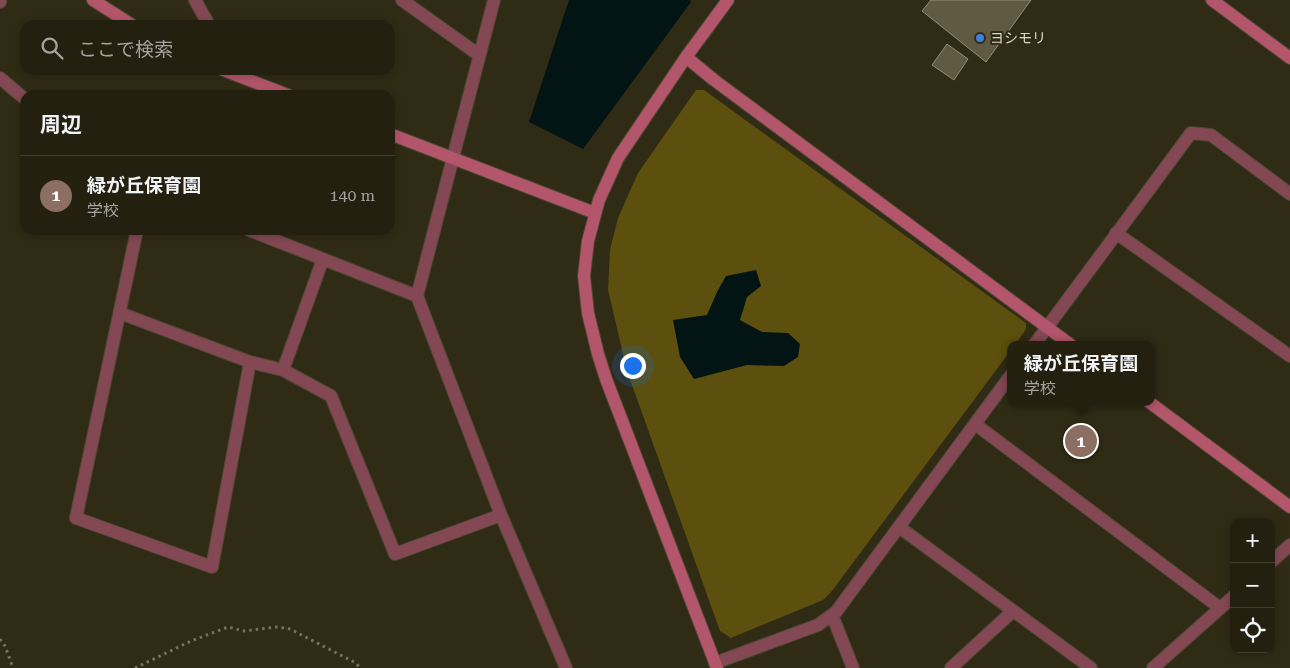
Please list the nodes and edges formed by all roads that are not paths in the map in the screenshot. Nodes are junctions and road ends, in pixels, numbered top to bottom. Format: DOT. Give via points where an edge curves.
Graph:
graph roads {
  1 [pos="93,0"];
  2 [pos="195,0"];
  3 [pos="402,0"];
  4 [pos="494,0"];
  5 [pos="728,0"];
  6 [pos="1212,0"];
  7 [pos="124,20"];
  8 [pos="206,20"];
  9 [pos="479,55"];
  10 [pos="686,57"];
  11 [pos="1290,58"];
  12 [pos="236,75"];
  13 [pos="0,78"];
  14 [pos="275,90"];
  15 [pos="20,94"];
  16 [pos="395,136"];
  17 [pos="453,158"];
  18 [pos="1290,194"];
  19 [pos="595,213"];
  20 [pos="1116,233"];
  21 [pos="136,235"];
  22 [pos="262,235"];
  23 [pos="323,259"];
  24 [pos="417,296"];
  25 [pos="120,313"];
  26 [pos="1047,327"];
  27 [pos="1037,341"];
  28 [pos="1066,341"];
  29 [pos="1290,356"];
  30 [pos="250,362"];
  31 [pos="283,370"];
  32 [pos="1007,380"];
  33 [pos="1153,406"];
  34 [pos="975,424"];
  35 [pos="1290,507"];
  36 [pos="501,515"];
  37 [pos="899,527"];
  38 [pos="1290,545"];
  39 [pos="1275,558"];
  40 [pos="1230,599"];
  41 [pos="1220,608"];
  42 [pos="1013,611"];
  43 [pos="832,615"];
  44 [pos="716,666"];
  45 [pos="566,668"];
  46 [pos="853,668"];
  47 [pos="951,668"];
  48 [pos="1092,668"];
  49 [pos="1153,668"];
  1 -- 7 [label="street"];
  2 -- 8 [label="street"];
  3 -- 9 [label="street"];
  4 -- 9 [label="street"];
  5 -- 10 [label="street"];
  6 -- 11 [label="street"];
  9 -- 17 [label="street"];
  10 -- 19 [label="street" via="618,158"];
  10 -- 26 [label="street"];
  12 -- 14 [label="street"];
  13 -- 15 [label="street"];
  16 -- 17 [label="street"];
  17 -- 19 [label="street"];
  17 -- 24 [label="street"];
  18 -- 20 [label="street" via="1210,135 1191,133"];
  19 -- 44 [label="street" via="584,276 588,313 598,354"];
  20 -- 26 [label="street"];
  20 -- 29 [label="street"];
  21 -- 25 [label="street"];
  22 -- 23 [label="street"];
  23 -- 24 [label="street"];
  23 -- 31 [label="street"];
  24 -- 36 [label="street"];
  25 -- 30 [label="street"];
  25 -- 30 [label="street" via="76,518 212,567"];
  26 -- 27 [label="street"];
  26 -- 28 [label="street"];
  30 -- 31 [label="street"];
  31 -- 36 [label="street" via="331,396 395,554"];
  32 -- 34 [label="street"];
  33 -- 35 [label="street"];
  34 -- 37 [label="street"];
  34 -- 41 [label="street"];
  36 -- 45 [label="street"];
  37 -- 42 [label="street"];
  37 -- 43 [label="street"];
  38 -- 39 [label="street"];
  40 -- 41 [label="street"];
  41 -- 49 [label="street"];
  42 -- 47 [label="street"];
  42 -- 48 [label="street"];
  43 -- 44 [label="street" via="818,625"];
  43 -- 46 [label="street"];
}
